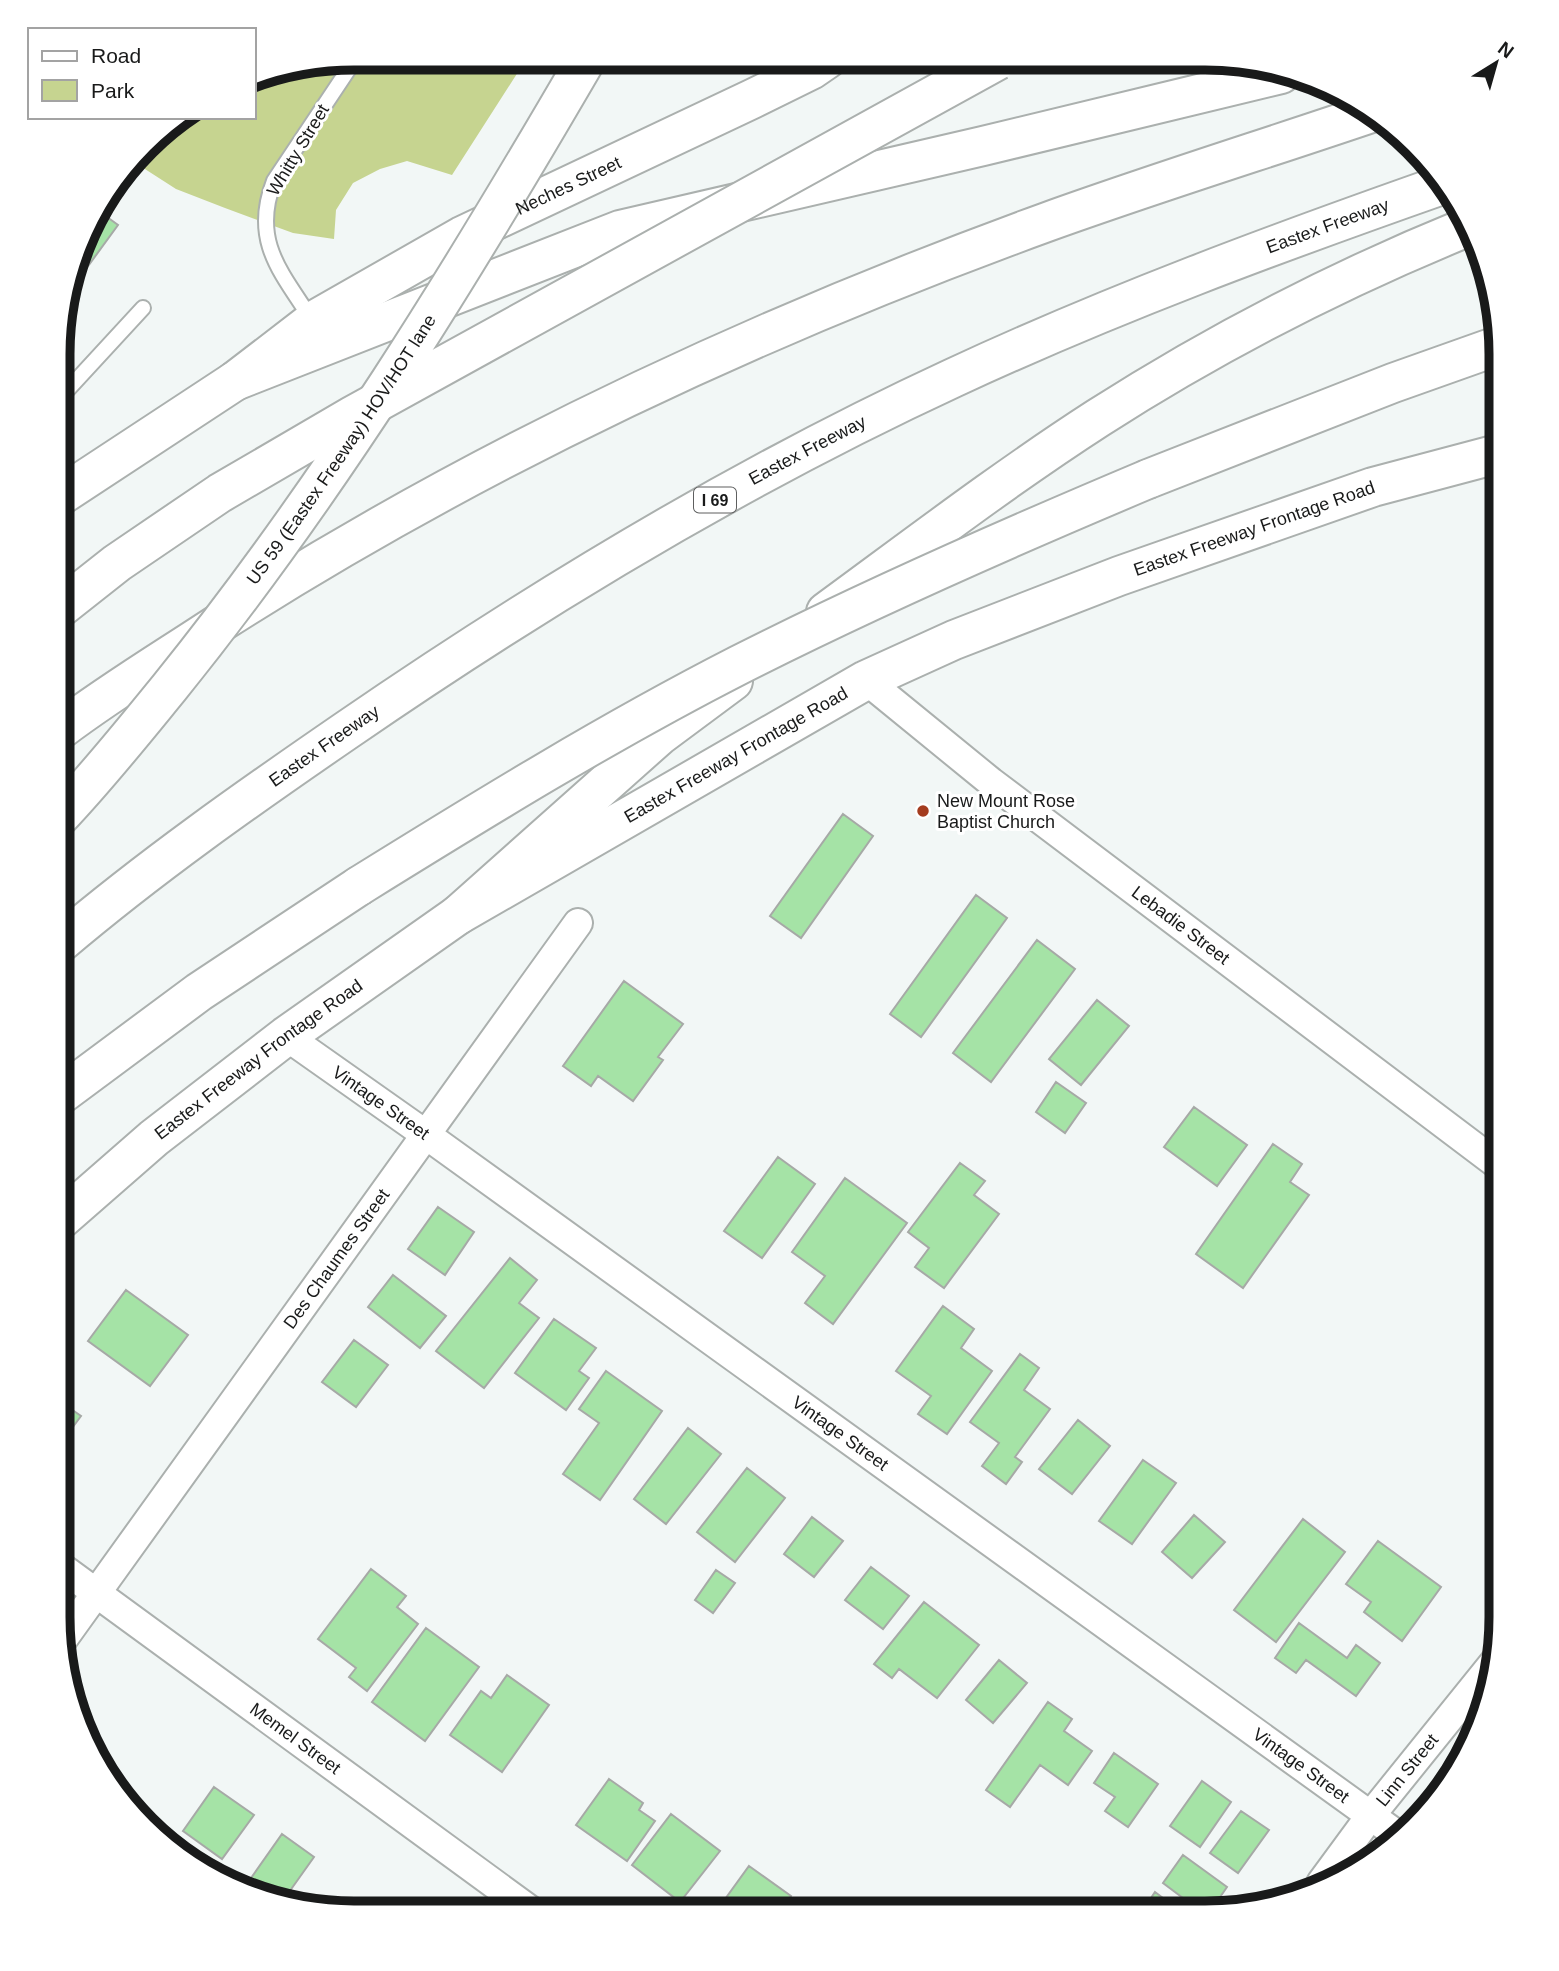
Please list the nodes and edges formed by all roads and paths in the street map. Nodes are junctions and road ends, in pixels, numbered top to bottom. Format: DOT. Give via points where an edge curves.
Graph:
graph roads {
  1 [pos="348,70"];
  2 [pos="580,70"];
  3 [pos="811,70"];
  4 [pos="980,70"];
  5 [pos="1268,77"];
  6 [pos="1361,117"];
  7 [pos="1435,188"];
  8 [pos="1461,230"];
  9 [pos="143,308"];
  10 [pos="313,321"];
  11 [pos="1489,349"];
  12 [pos="235,381"];
  13 [pos="70,386"];
  14 [pos="1489,456"];
  15 [pos="70,489"];
  16 [pos="70,600"];
  17 [pos="866,680"];
  18 [pos="70,723"];
  19 [pos="70,805"];
  20 [pos="458,915"];
  21 [pos="578,923"];
  22 [pos="70,935"];
  23 [pos="286,1036"];
  24 [pos="70,1088"];
  25 [pos="425,1134"];
  26 [pos="1489,1158"];
  27 [pos="70,1211"];
  28 [pos="70,1574"];
  29 [pos="96,1592"];
  30 [pos="71,1628"];
  31 [pos="1483,1676"];
  32 [pos="1371,1815"];
  33 [pos="1393,1831"];
  34 [pos="1328,1873"];
  35 [pos="518,1901"];
  1 -- 10 [label="lane, Whitty Street" via="274,181 265,203 266,235 278,268"];
  2 -- 19 [label="main road, US 59 (Eastex Freeway) HOV/HOT lane, bridge" via="443,301 315,495 208,640"];
  3 -- 10 [label="main road, Neches Street" via="462,236"];
  4 -- 16 [label="main road, bridge" via="352,415 220,493"];
  5 -- 12 [label="main road" via="620,230"];
  6 -- 18 [label="main road" via="1035,227 839,303 587,417 397,515 291,577"];
  7 -- 22 [label="main road, Eastex Freeway / I 69" via="1061,330 840,433 725,495 606,563 404,690 215,821"];
  8 -- 20 [label="main road" via="1264,324 1099,418 928,537 659,736"];
  9 -- 13 [label="lane"];
  10 -- 12 [label="main road"];
  11 -- 24 [label="main road, bridge" via="1148,479 962,558 737,666 594,744 359,886 199,992"];
  12 -- 15 [label="main road"];
  14 -- 17 [label="main road, Eastex Freeway Frontage Road" via="1373,487 1132,571 954,640"];
  17 -- 20 [label="main road, Eastex Freeway Frontage Road"];
  17 -- 26 [label="street, Lebadie Street" via="990,782"];
  20 -- 23 [label="main road, Eastex Freeway Frontage Road"];
  21 -- 25 [label="street, Des Chaumes Street"];
  23 -- 25 [label="street, Vintage Street"];
  23 -- 27 [label="main road, Eastex Freeway Frontage Road" via="154,1138"];
  25 -- 29 [label="street, Des Chaumes Street"];
  25 -- 32 [label="street, Vintage Street"];
  28 -- 29 [label="street, Memel Street"];
  29 -- 30 [label="street, Des Chaumes Street"];
  29 -- 35 [label="street, Memel Street"];
  31 -- 32 [label="street, Linn Street"];
  32 -- 33 [label="street, Vintage Street"];
  32 -- 34 [label="street, Linn Street"];
}
